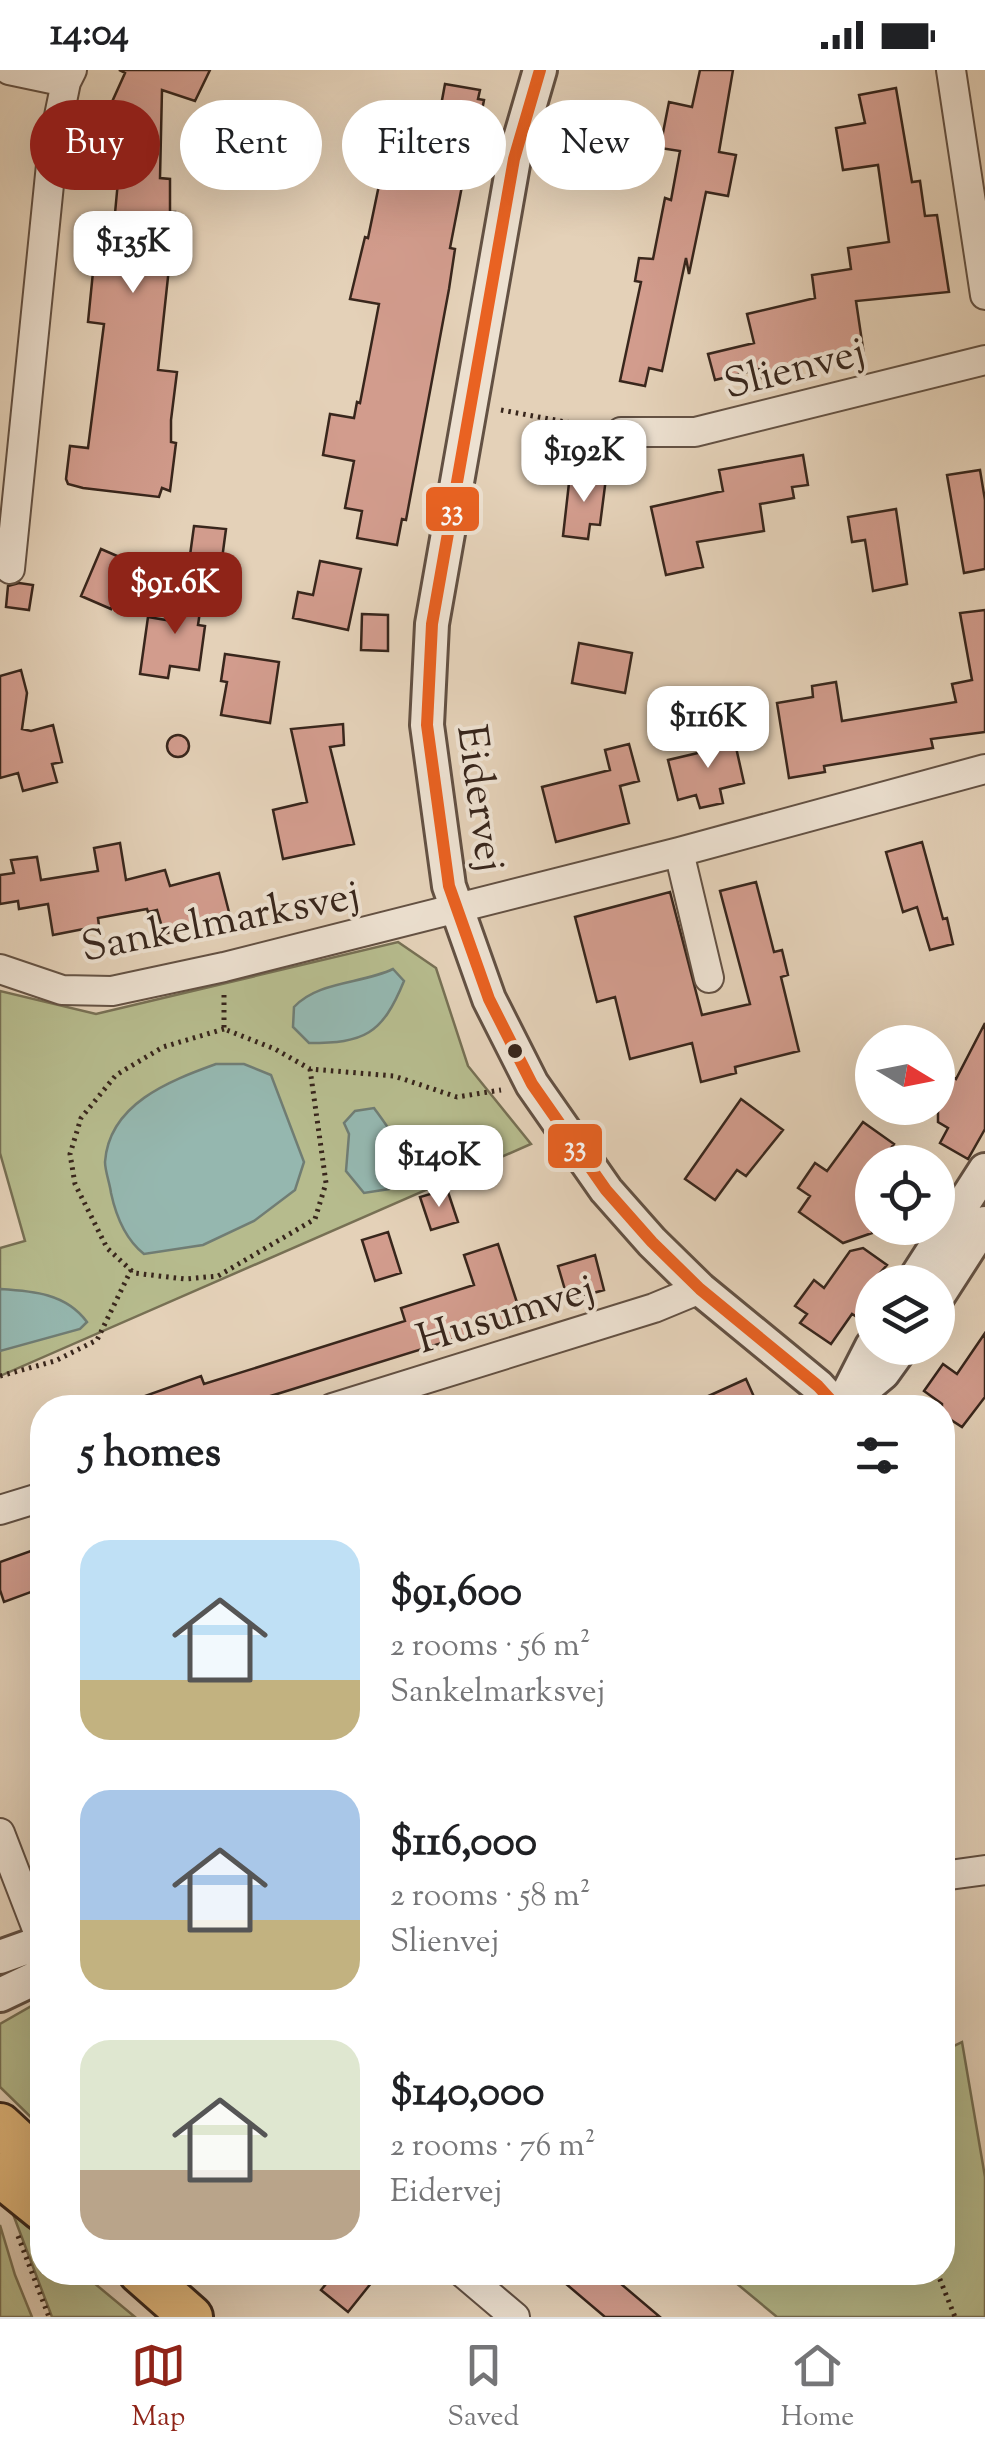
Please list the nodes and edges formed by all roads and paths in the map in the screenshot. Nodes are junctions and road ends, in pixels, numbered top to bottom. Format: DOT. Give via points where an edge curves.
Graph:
graph roads {
  1 [pos="9,70"];
  2 [pos="540,70"];
  3 [pos="951,70"];
  4 [pos="69,76"];
  5 [pos="985,295"];
  6 [pos="985,360"];
  7 [pos="471,405"];
  8 [pos="620,432"];
  9 [pos="10,568"];
  10 [pos="985,768"];
  11 [pos="678,852"];
  12 [pos="457,908"];
  13 [pos="224,967"];
  14 [pos="0,969"];
  15 [pos="709,978"];
  16 [pos="224,1029"];
  17 [pos="310,1069"];
  18 [pos="532,1084"];
  19 [pos="985,1170"];
  20 [pos="985,1223"];
  21 [pos="924,1265"];
  22 [pos="131,1270"];
  23 [pos="955,1270"];
  24 [pos="700,1289"];
  25 [pos="862,1365"];
  26 [pos="889,1365"];
  27 [pos="0,1376"];
  28 [pos="374,1395"];
  29 [pos="827,1395"];
  30 [pos="847,1395"];
  31 [pos="856,1395"];
  32 [pos="30,1501"];
  33 [pos="0,1510"];
  34 [pos="0,1833"];
  35 [pos="985,1870"];
  36 [pos="955,1874"];
  37 [pos="30,1911"];
  38 [pos="30,1946"];
  39 [pos="0,1957"];
  40 [pos="30,1981"];
  41 [pos="0,1995"];
  42 [pos="0,2125"];
  43 [pos="23,2177"];
  44 [pos="30,2267"];
  45 [pos="37,2285"];
  46 [pos="154,2285"];
  47 [pos="480,2285"];
  48 [pos="941,2285"];
  49 [pos="49,2317"];
  50 [pos="190,2317"];
  51 [pos="515,2317"];
  52 [pos="955,2317"];
  1 -- 4 [label="street"];
  2 -- 7 [label="street, Eidervej" via="514,160"];
  3 -- 5 [label="street"];
  4 -- 9 [label="street" via="53,145"];
  6 -- 8 [label="street, Slienvej" via="695,432"];
  7 -- 8 [label="path"];
  7 -- 12 [label="street, Eidervej" via="432,624 427,725"];
  10 -- 11 [label="street"];
  11 -- 12 [label="street"];
  11 -- 15 [label="street"];
  12 -- 13 [label="street, Sankelmarksvej"];
  12 -- 18 [label="street, Eidervej" via="488,999"];
  13 -- 14 [label="street, Sankelmarksvej" via="112,991 62,990"];
  13 -- 16 [label="path"];
  16 -- 17 [label="path"];
  16 -- 22 [label="path" via="162,1047 116,1075 80,1118 70,1154 75,1184 107,1248"];
  17 -- 18 [label="path" via="394,1076 457,1097"];
  17 -- 22 [label="path" via="326,1183 315,1219 218,1276 185,1279"];
  18 -- 24 [label="street, Eidervej" via="606,1190"];
  19 -- 21 [label="street"];
  20 -- 23 [label="street"];
  22 -- 27 [label="path" via="97,1340 55,1361"];
  24 -- 28 [label="street, Husumvej"];
  24 -- 29 [label="street, Eidervej"];
  25 -- 30 [label="street"];
  26 -- 31 [label="street"];
  32 -- 33 [label="street"];
  34 -- 37 [label="street"];
  35 -- 36 [label="street"];
  38 -- 39 [label="street"];
  40 -- 41 [label="street"];
  42 -- 43 [label="main road"];
  43 -- 44 [label="path" via="10,2214"];
  45 -- 49 [label="path"];
  46 -- 50 [label="main road"];
  47 -- 51 [label="street"];
  48 -- 52 [label="path"];
}
